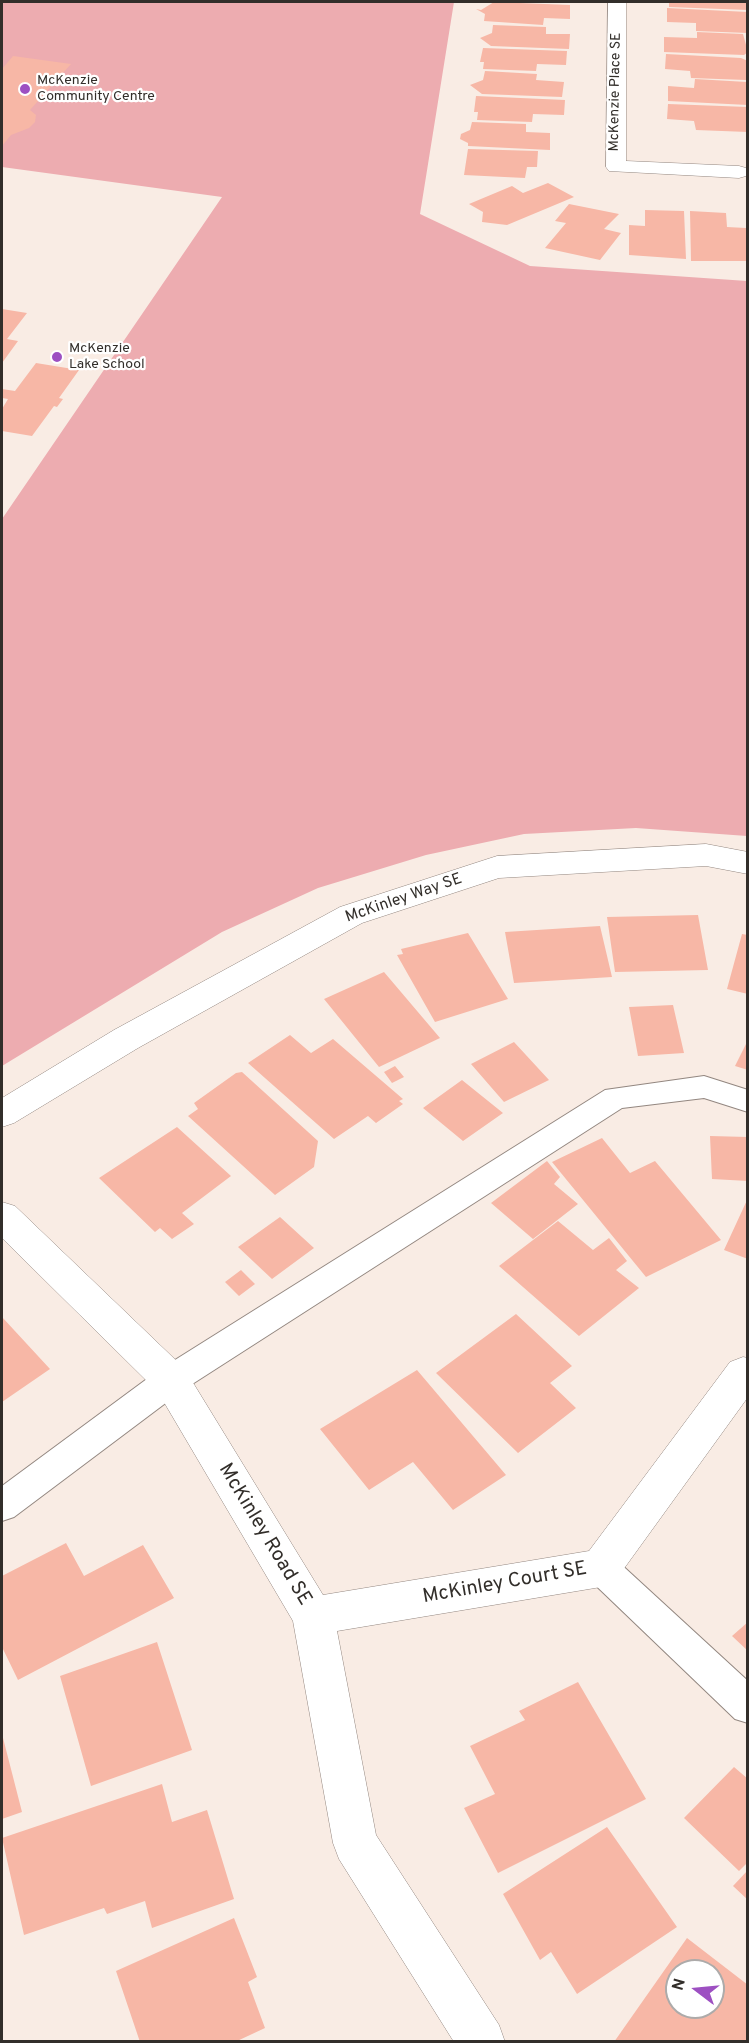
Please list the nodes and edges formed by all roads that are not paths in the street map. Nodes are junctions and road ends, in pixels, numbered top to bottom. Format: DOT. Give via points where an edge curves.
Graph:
graph roads {
  1 [pos="617,2"];
  2 [pos="739,172"];
  3 [pos="747,862"];
  4 [pos="747,1101"];
  5 [pos="2,1114"];
  6 [pos="2,1216"];
  7 [pos="743,1373"];
  8 [pos="171,1380"];
  9 [pos="2,1506"];
  10 [pos="600,1568"];
  11 [pos="313,1616"];
  12 [pos="747,1706"];
  13 [pos="482,2042"];
  1 -- 2 [label="street, McKenzie Place SE" via="616,167"];
  3 -- 5 [label="street, McKinley Way SE" via="706,855 497,867 351,915 126,1039"];
  4 -- 8 [label="lane" via="704,1087 615,1098"];
  6 -- 8 [label="street, McKinley Road SE"];
  7 -- 10 [label="street, McKinley Court SE"];
  8 -- 9 [label="lane"];
  8 -- 11 [label="street, McKinley Road SE"];
  10 -- 11 [label="street, McKinley Court SE"];
  10 -- 12 [label="lane"];
  11 -- 13 [label="street, McKinley Road SE" via="355,1843"];
}
